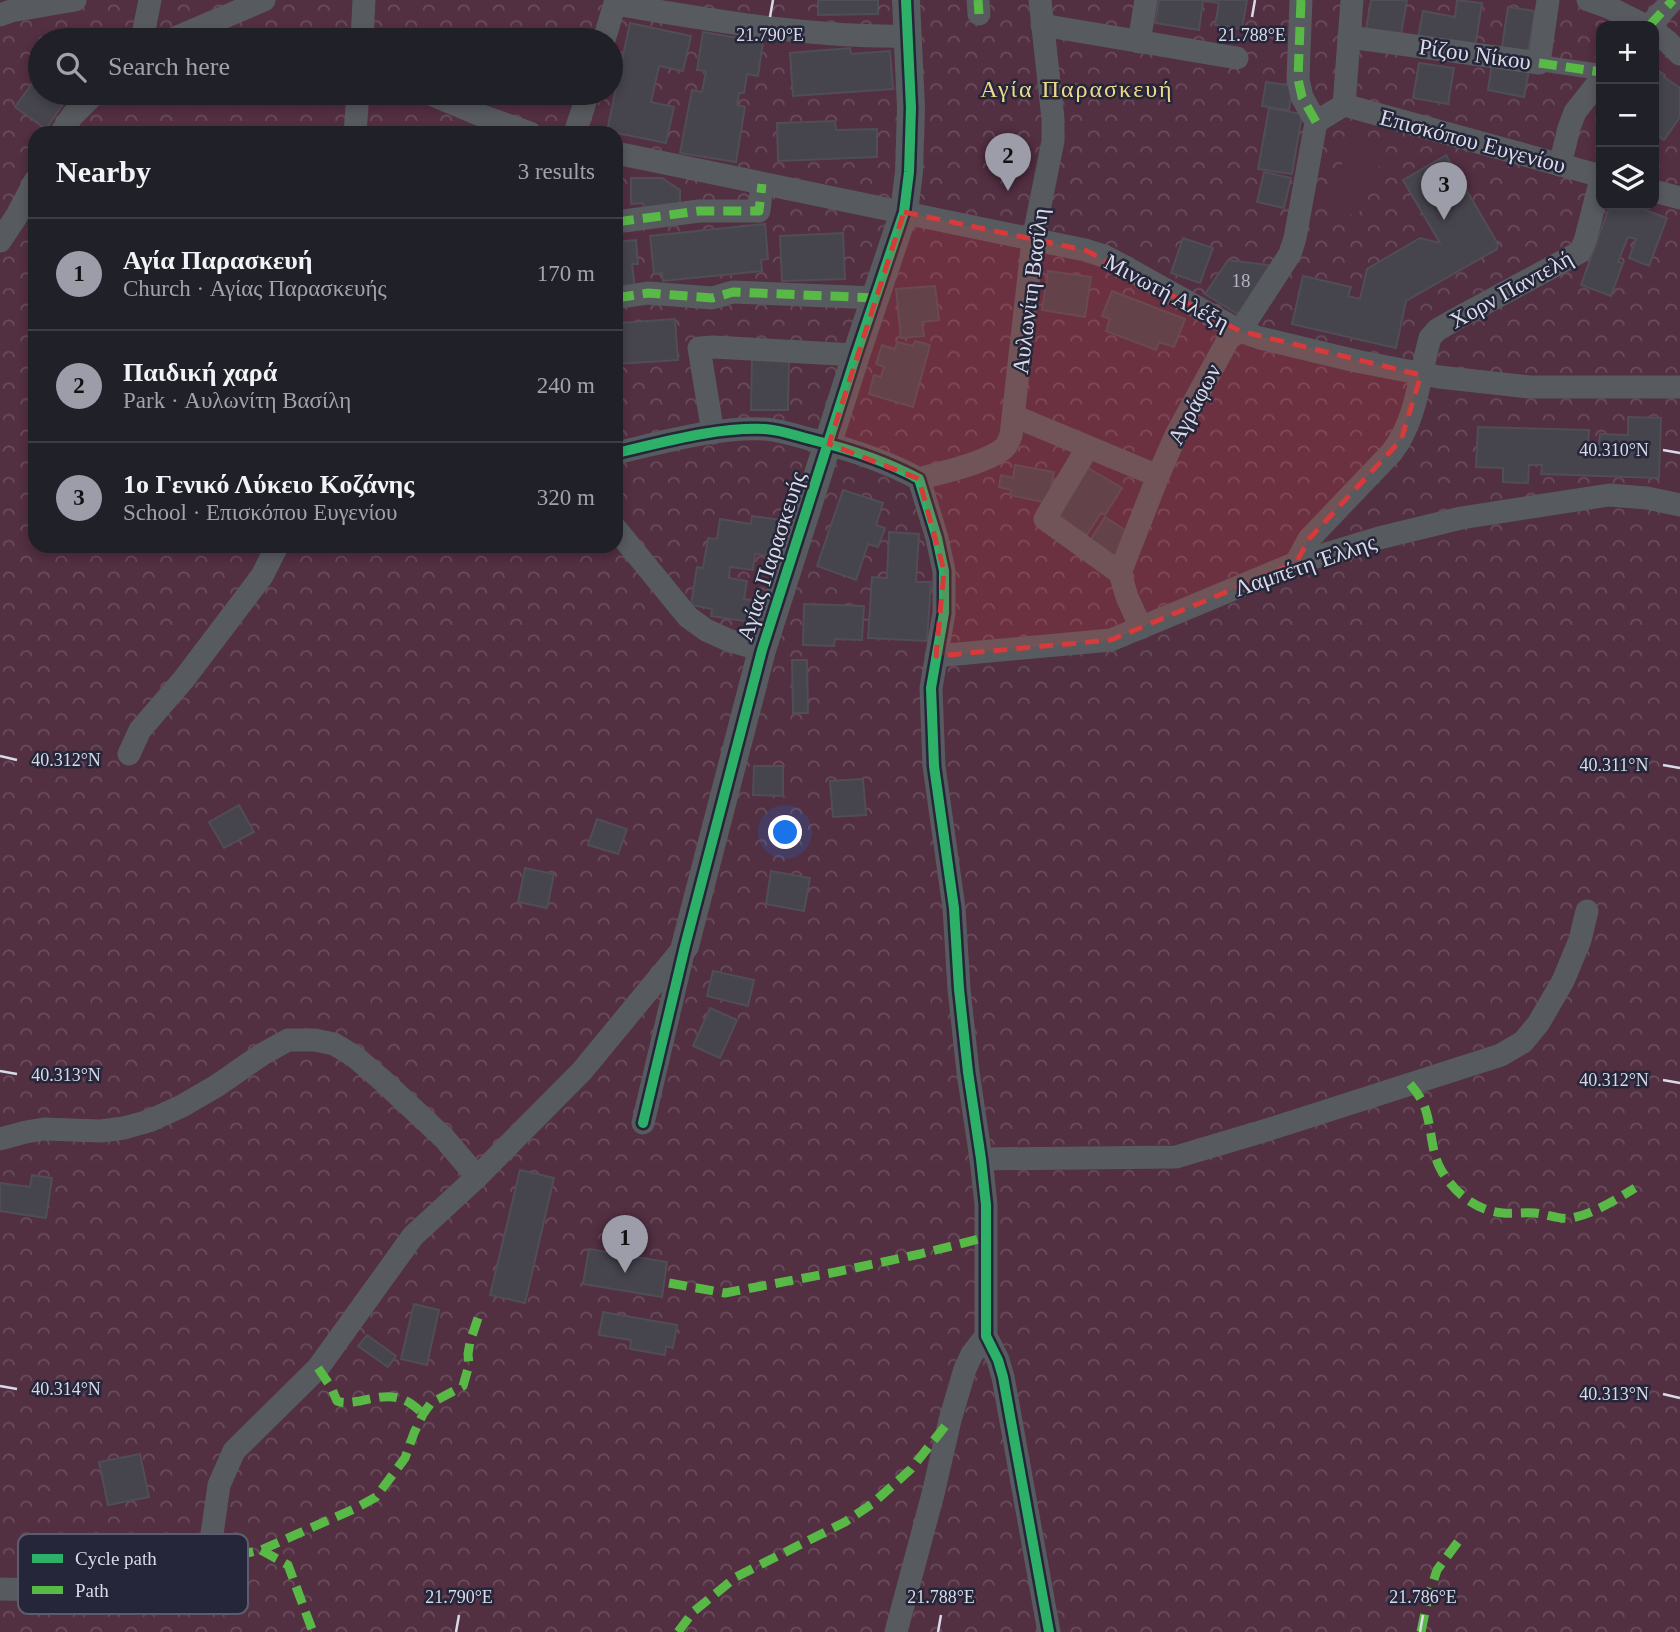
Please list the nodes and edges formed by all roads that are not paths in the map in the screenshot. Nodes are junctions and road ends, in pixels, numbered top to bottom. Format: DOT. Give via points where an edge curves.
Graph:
graph roads {
  1 [pos="75,0"];
  2 [pos="150,0"];
  3 [pos="264,0"];
  4 [pos="364,0"];
  5 [pos="906,0"];
  6 [pos="1040,0"];
  7 [pos="1146,0"];
  8 [pos="1301,0"];
  9 [pos="1352,0"];
  10 [pos="1548,0"];
  11 [pos="1588,0"];
  12 [pos="1673,0"];
  13 [pos="615,2"];
  14 [pos="0,15"];
  15 [pos="1637,21"];
  16 [pos="1653,21"];
  17 [pos="1042,25"];
  18 [pos="144,28"];
  19 [pos="198,28"];
  20 [pos="363,28"];
  21 [pos="607,28"];
  22 [pos="1659,35"];
  23 [pos="908,36"];
  24 [pos="1349,37"];
  25 [pos="1139,42"];
  26 [pos="1680,54"];
  27 [pos="1237,58"];
  28 [pos="1539,63"];
  29 [pos="1596,71"];
  30 [pos="1597,84"];
  31 [pos="83,105"];
  32 [pos="357,105"];
  33 [pos="456,105"];
  34 [pos="584,105"];
  35 [pos="1344,105"];
  36 [pos="1316,122"];
  37 [pos="66,126"];
  38 [pos="356,126"];
  39 [pos="510,126"];
  40 [pos="577,126"];
  41 [pos="623,154"];
  42 [pos="1560,165"];
  43 [pos="1596,176"];
  44 [pos="762,184"];
  45 [pos="1659,192"];
  46 [pos="28,194"];
  47 [pos="1596,198"];
  48 [pos="1680,198"];
  49 [pos="904,212"];
  50 [pos="623,221"];
  51 [pos="1033,240"];
  52 [pos="0,241"];
  53 [pos="623,297"];
  54 [pos="876,299"];
  55 [pos="1240,331"];
  56 [pos="856,355"];
  57 [pos="1421,375"];
  58 [pos="1680,387"];
  59 [pos="1014,416"];
  60 [pos="713,433"];
  61 [pos="829,444"];
  62 [pos="1088,447"];
  63 [pos="623,452"];
  64 [pos="1158,476"];
  65 [pos="919,479"];
  66 [pos="1680,505"];
  67 [pos="623,538"];
  68 [pos="274,553"];
  69 [pos="1296,563"];
  70 [pos="1120,573"];
  71 [pos="1141,628"];
  72 [pos="762,650"];
  73 [pos="936,656"];
  74 [pos="129,754"];
  75 [pos="1587,911"];
  76 [pos="685,946"];
  77 [pos="643,1123"];
  78 [pos="0,1139"];
  79 [pos="981,1159"];
  80 [pos="477,1177"];
  81 [pos="986,1336"];
  82 [pos="212,1534"];
  83 [pos="0,1589"];
  84 [pos="18,1589"];
  85 [pos="896,1632"];
  86 [pos="1049,1632"];
  1 -- 14 [label="street"];
  2 -- 18 [label="street"];
  3 -- 19 [label="street"];
  4 -- 20 [label="street"];
  5 -- 23 [label="street, Αγίας Παρασκευής"];
  6 -- 17 [label="street, Αυλωνίτη Βασίλη"];
  7 -- 25 [label="street"];
  8 -- 36 [label="street" via="1297,79"];
  9 -- 24 [label="street"];
  10 -- 28 [label="street"];
  11 -- 15 [label="street"];
  12 -- 16 [label="street"];
  13 -- 21 [label="street"];
  13 -- 23 [label="street" via="779,29"];
  17 -- 25 [label="street"];
  17 -- 51 [label="street, Αυλωνίτη Βασίλη" via="1054,141"];
  22 -- 26 [label="street"];
  23 -- 49 [label="street, Αγίας Παρασκευής" via="911,108"];
  24 -- 28 [label="street, Ρίζου Νίκου"];
  24 -- 35 [label="street"];
  25 -- 27 [label="street"];
  28 -- 29 [label="street, Ρίζου Νίκου"];
  30 -- 42 [label="street" via="1575,112"];
  31 -- 37 [label="street"];
  32 -- 38 [label="street"];
  33 -- 39 [label="street"];
  34 -- 40 [label="street"];
  35 -- 36 [label="street"];
  35 -- 42 [label="street, Επισκόπου Ευγενίου"];
  36 -- 55 [label="street, Αγράφων" via="1290,254"];
  41 -- 44 [label="street, Μινωτή Αλέξη"];
  42 -- 43 [label="street, Επισκόπου Ευγενίου"];
  44 -- 49 [label="street, Μινωτή Αλέξη"];
  44 -- 50 [label="street" via="759,211 699,211"];
  45 -- 48 [label="street"];
  46 -- 52 [label="street"];
  47 -- 57 [label="street, Χορν Παντελή" via="1580,253 1437,330 1430,338"];
  49 -- 51 [label="street, Μινωτή Αλέξη"];
  49 -- 54 [label="street, Αγίας Παρασκευής"];
  51 -- 55 [label="street, Μινωτή Αλέξη" via="1104,256"];
  51 -- 59 [label="street, Αυλωνίτη Βασίλη"];
  53 -- 54 [label="street" via="648,293 712,298 733,292"];
  54 -- 56 [label="street, Αγίας Παρασκευής"];
  55 -- 57 [label="street, Μινωτή Αλέξη"];
  55 -- 64 [label="street, Αγράφων" via="1229,338"];
  56 -- 60 [label="street" via="699,348"];
  56 -- 61 [label="street, Αγίας Παρασκευής"];
  57 -- 58 [label="street, Μινωτή Αλέξη" via="1530,387"];
  57 -- 69 [label="street, Χορν Παντελή" via="1401,440 1309,539"];
  59 -- 62 [label="street"];
  59 -- 65 [label="street, Αυλωνίτη Βασίλη" via="1003,449"];
  60 -- 61 [label="street" via="765,429"];
  60 -- 63 [label="street"];
  61 -- 65 [label="street"];
  61 -- 72 [label="street, Αγίας Παρασκευής"];
  62 -- 64 [label="street"];
  62 -- 70 [label="street" via="1045,519"];
  64 -- 70 [label="street, Αγράφων"];
  65 -- 73 [label="street" via="944,571 944,613"];
  66 -- 69 [label="street, Λαμπέτη Έλλης" via="1609,495 1551,503 1461,518"];
  67 -- 72 [label="street" via="688,617 728,640"];
  68 -- 74 [label="street" via="262,576 184,679 139,730"];
  69 -- 71 [label="street, Λαμπέτη Έλλης"];
  70 -- 71 [label="street"];
  71 -- 73 [label="street, Λαμπέτη Έλλης" via="1111,640"];
  72 -- 76 [label="street, Αγίας Παρασκευής"];
  73 -- 79 [label="street" via="931,688 934,766"];
  75 -- 79 [label="street" via="1563,981 1538,1024 1523,1042 1501,1055 1176,1157"];
  76 -- 77 [label="street, Αγίας Παρασκευής"];
  76 -- 80 [label="street" via="582,1071"];
  78 -- 80 [label="street" via="44,1129 102,1130 149,1121 194,1099 288,1040 316,1040 355,1056 444,1138"];
  79 -- 81 [label="street" via="987,1237"];
  80 -- 82 [label="street" via="413,1236 318,1368 234,1451 219,1485"];
  81 -- 85 [label="street" via="965,1369"];
  81 -- 86 [label="street" via="1003,1377"];
  83 -- 84 [label="street"];
}
